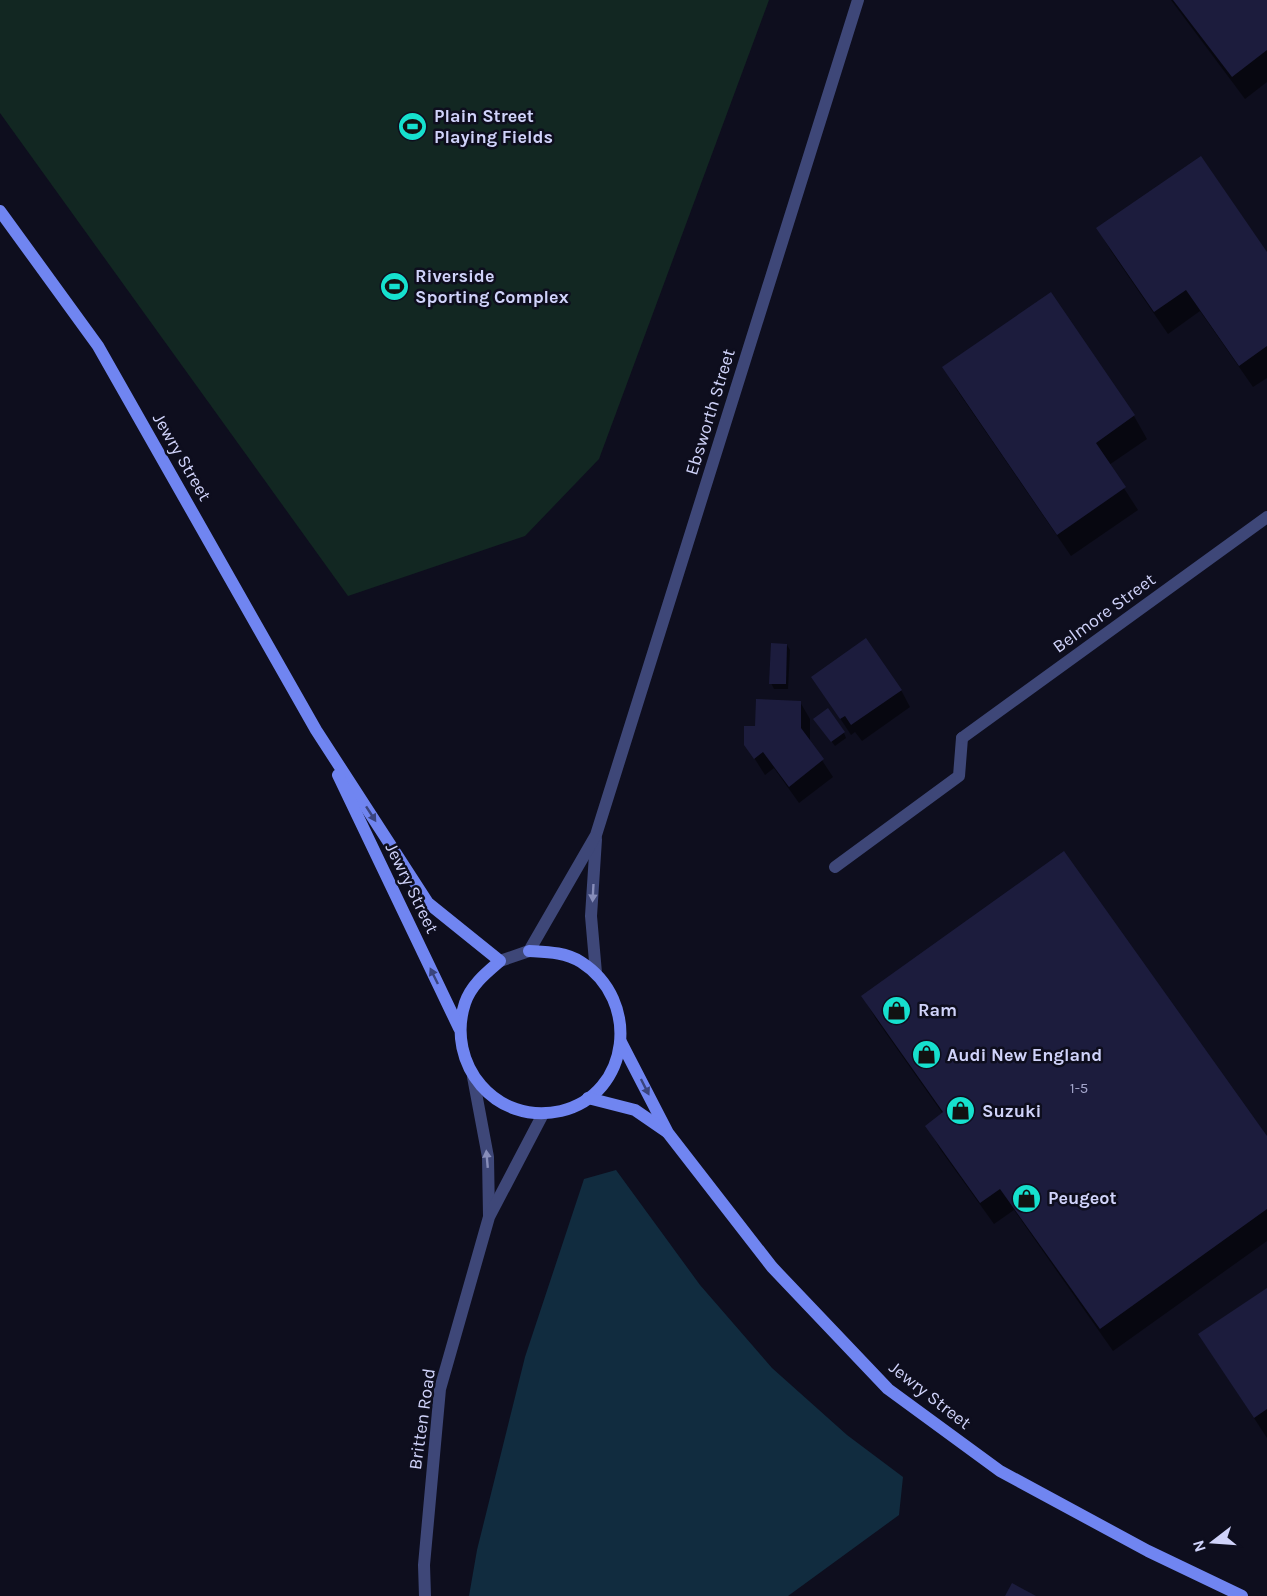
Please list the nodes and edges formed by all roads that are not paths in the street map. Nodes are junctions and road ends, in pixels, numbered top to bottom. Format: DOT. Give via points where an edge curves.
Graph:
graph roads {
  1 [pos="858,0"];
  2 [pos="0,211"];
  3 [pos="1267,517"];
  4 [pos="316,730"];
  5 [pos="596,835"];
  6 [pos="835,867"];
  7 [pos="529,951"];
  8 [pos="500,962"];
  9 [pos="596,973"];
  10 [pos="459,1028"];
  11 [pos="621,1042"];
  12 [pos="473,1077"];
  13 [pos="588,1098"];
  14 [pos="543,1113"];
  15 [pos="668,1133"];
  16 [pos="489,1217"];
  17 [pos="425,1596"];
  18 [pos="1242,1596"];
  1 -- 5 [label="street, Ebsworth Street"];
  2 -- 4 [label="main road, Jewry Street" via="98,346"];
  3 -- 6 [label="street, Belmore Street" via="962,738 959,776"];
  4 -- 8 [label="main road, Jewry Street, one-way" via="428,903"];
  10 -- 4 [label="main road, Jewry Street, one-way"];
  5 -- 7 [label="street, Ebsworth Street"];
  5 -- 9 [label="street, Ebsworth Street, one-way" via="591,916"];
  7 -- 8 [label="street"];
  7 -- 9 [label="main road" via="557,952"];
  8 -- 10 [label="main road" via="480,978 466,1001"];
  9 -- 11 [label="main road" via="613,995 621,1023"];
  10 -- 12 [label="main road" via="462,1052"];
  11 -- 13 [label="main road" via="608,1077"];
  11 -- 15 [label="main road, Jewry Street, one-way"];
  12 -- 14 [label="main road" via="491,1096 515,1109"];
  16 -- 12 [label="street, Britten Road, one-way" via="488,1157"];
  13 -- 14 [label="main road" via="563,1110"];
  13 -- 15 [label="main road, Jewry Street" via="635,1110"];
  14 -- 16 [label="street, Britten Road"];
  15 -- 18 [label="main road, Jewry Street" via="772,1267 888,1389 1000,1471 1148,1551"];
  16 -- 17 [label="street, Britten Road" via="440,1389 424,1565"];
}
